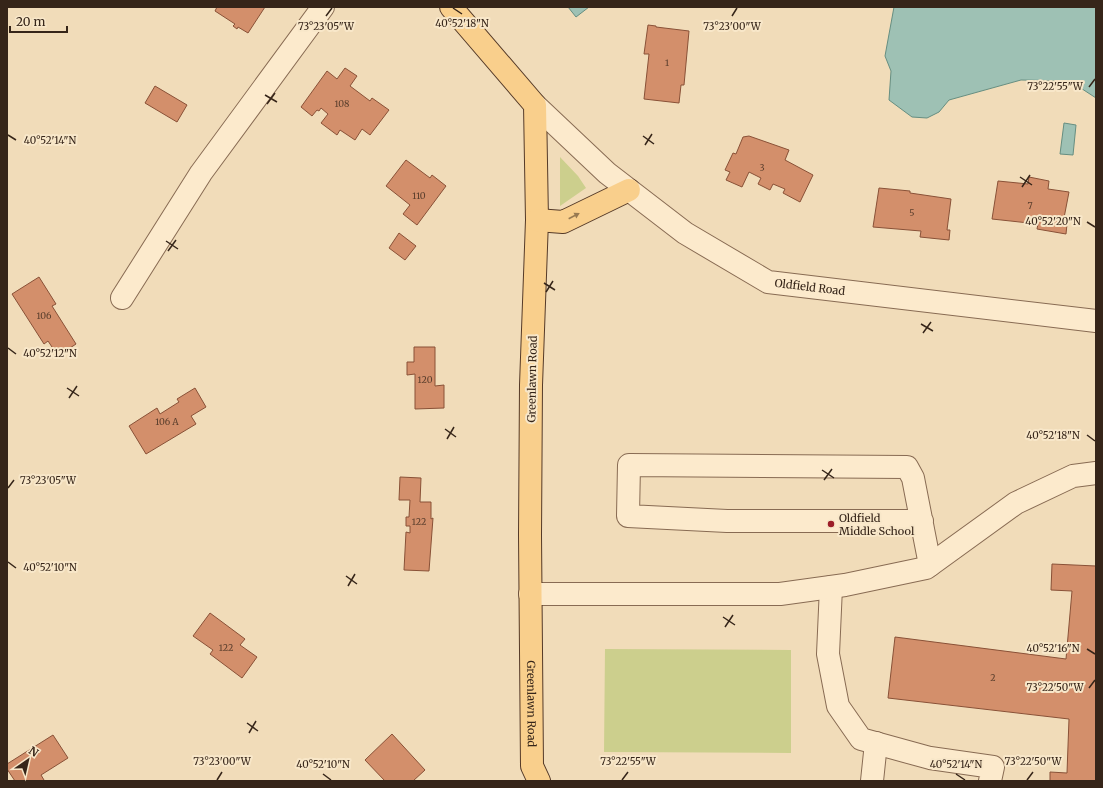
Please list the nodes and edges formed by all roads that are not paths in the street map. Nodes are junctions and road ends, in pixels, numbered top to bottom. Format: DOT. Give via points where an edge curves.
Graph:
graph roads {
  1 [pos="323,7"];
  2 [pos="451,7"];
  3 [pos="535,105"];
  4 [pos="629,190"];
  5 [pos="537,220"];
  6 [pos="122,298"];
  7 [pos="1096,321"];
  8 [pos="1096,473"];
  9 [pos="922,521"];
  10 [pos="930,565"];
  11 [pos="831,587"];
  12 [pos="530,594"];
  13 [pos="876,743"];
  14 [pos="539,781"];
  15 [pos="872,781"];
  16 [pos="990,781"];
  1 -- 6 [label="street" via="201,173"];
  2 -- 3 [label="main road"];
  3 -- 4 [label="street, Oldfield Road"];
  3 -- 5 [label="main road, Greenlawn Road"];
  5 -- 4 [label="main road, one-way" via="563,222"];
  4 -- 7 [label="street, Oldfield Road" via="685,233 768,282"];
  5 -- 12 [label="main road, Greenlawn Road" via="531,385"];
  8 -- 10 [label="street" via="1073,476 1016,503"];
  9 -- 9 [label="street" via="913,478 907,467 629,465 628,516 727,521"];
  9 -- 10 [label="street"];
  10 -- 11 [label="street" via="926,568"];
  11 -- 12 [label="street" via="780,594"];
  11 -- 13 [label="street" via="828,654 838,706 861,739"];
  12 -- 14 [label="main road, Greenlawn Road" via="532,766"];
  13 -- 15 [label="street"];
  13 -- 16 [label="street" via="930,758 993,767"];
}
